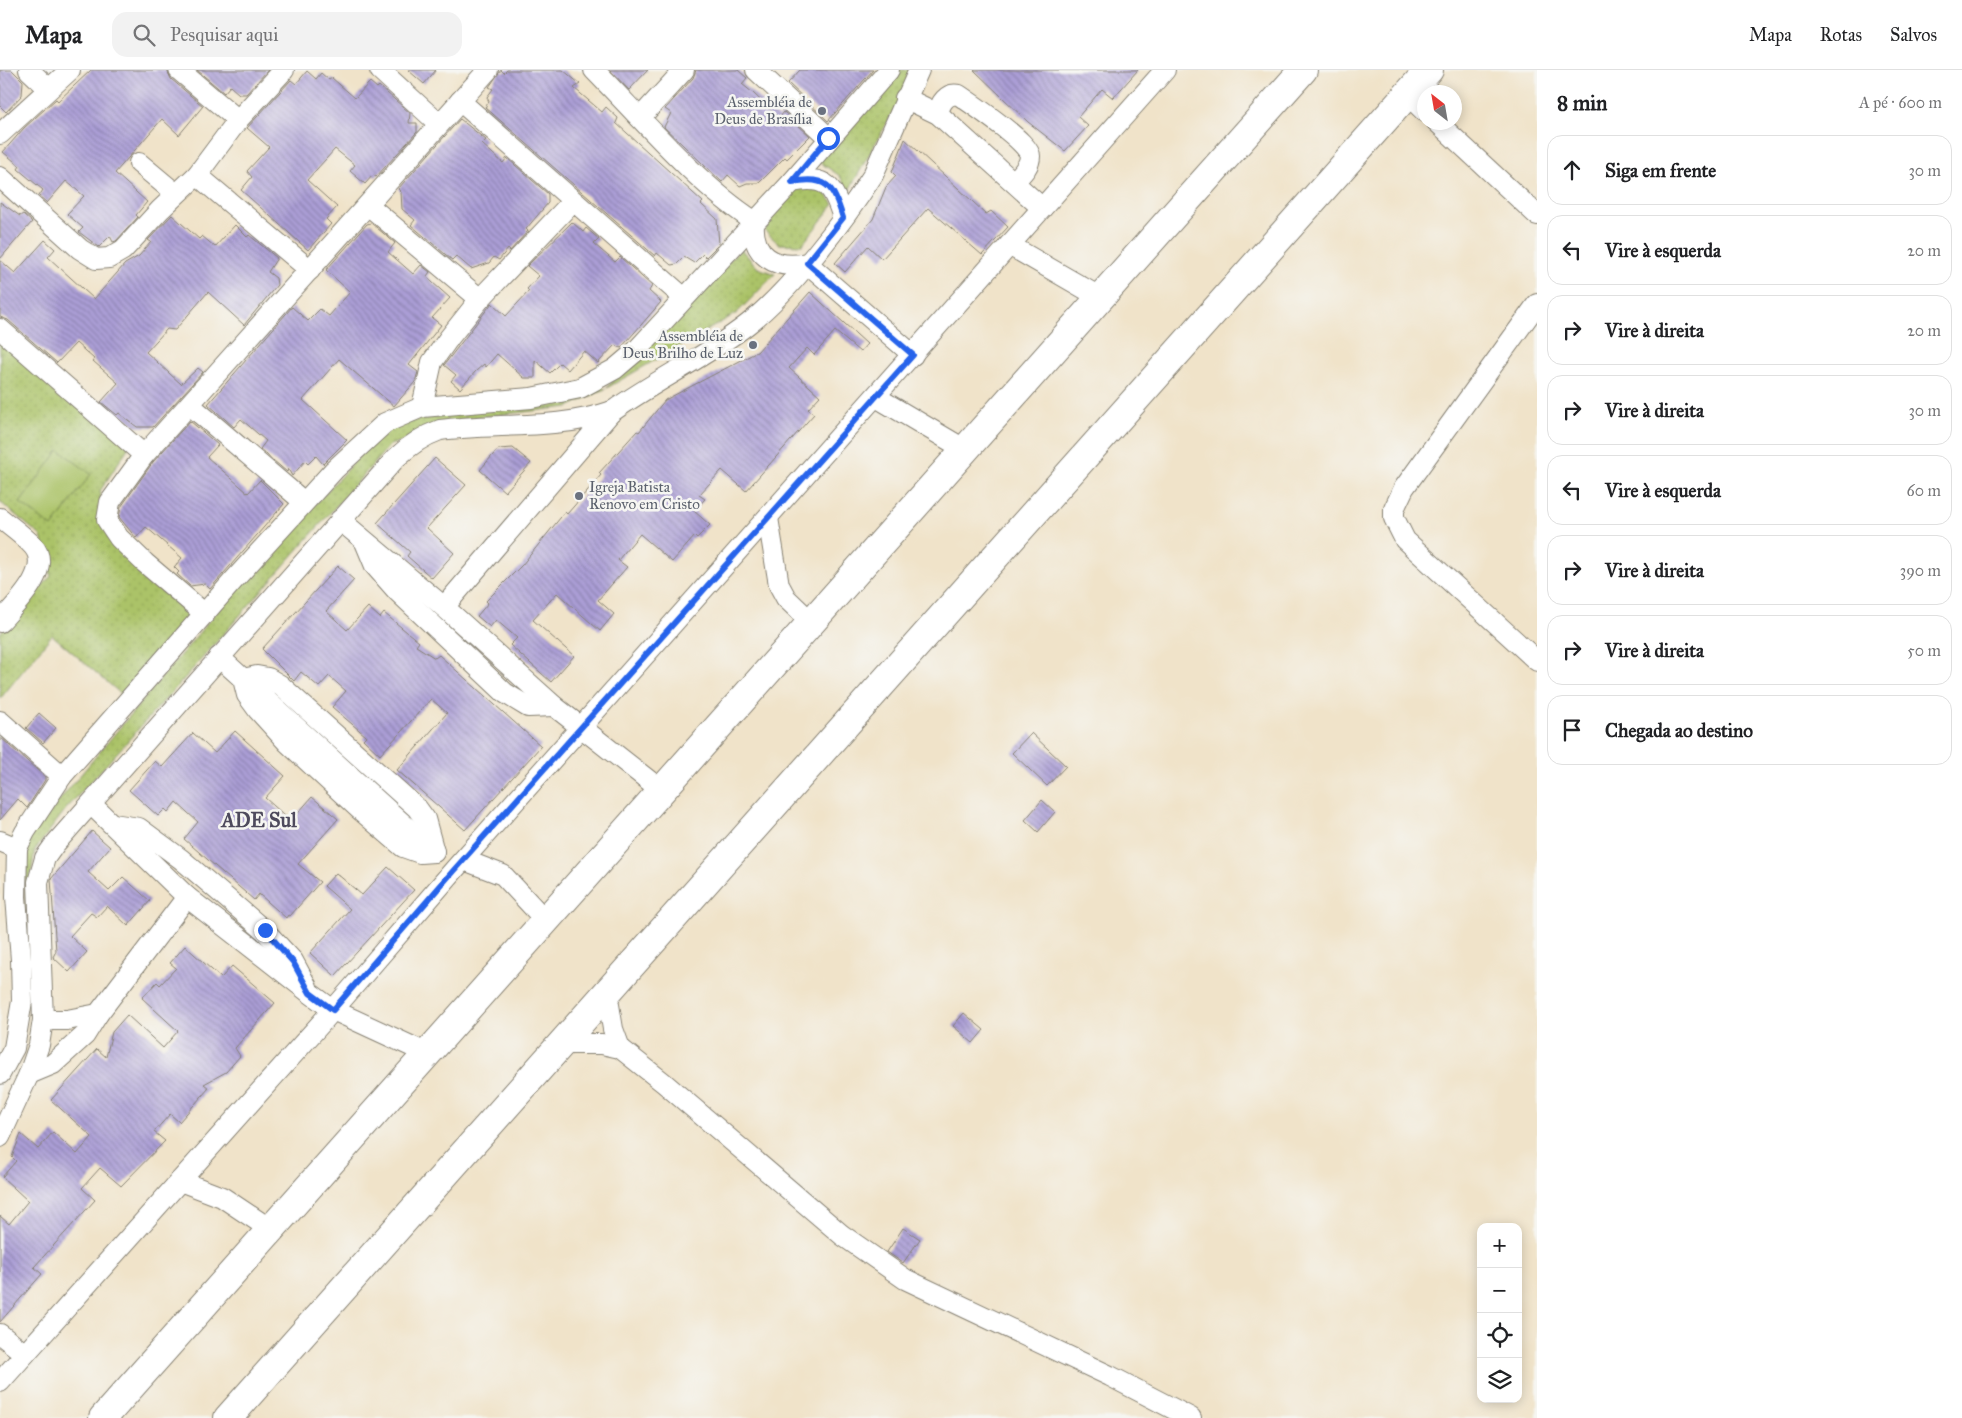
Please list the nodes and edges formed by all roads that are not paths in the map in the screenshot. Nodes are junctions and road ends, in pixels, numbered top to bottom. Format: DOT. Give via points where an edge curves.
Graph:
graph roads {
  1 [pos="29,70"];
  2 [pos="70,70"];
  3 [pos="179,70"];
  4 [pos="284,70"];
  5 [pos="380,70"];
  6 [pos="488,70"];
  7 [pos="594,70"];
  8 [pos="684,70"];
  9 [pos="756,70"];
  10 [pos="888,70"];
  11 [pos="918,70"];
  12 [pos="1165,70"];
  13 [pos="1304,70"];
  14 [pos="1429,70"];
  15 [pos="48,88"];
  16 [pos="905,98"];
  17 [pos="460,101"];
  18 [pos="1416,102"];
  19 [pos="938,114"];
  20 [pos="640,118"];
  21 [pos="238,120"];
  22 [pos="438,123"];
  23 [pos="1447,130"];
  24 [pos="0,134"];
  25 [pos="828,138"];
  26 [pos="139,163"];
  27 [pos="196,175"];
  28 [pos="0,177"];
  29 [pos="792,182"];
  30 [pos="1014,182"];
  31 [pos="176,194"];
  32 [pos="574,201"];
  33 [pos="368,206"];
  34 [pos="1042,208"];
  35 [pos="1537,215"];
  36 [pos="843,218"];
  37 [pos="754,221"];
  38 [pos="1009,245"];
  39 [pos="807,263"];
  40 [pos="310,270"];
  41 [pos="684,297"];
  42 [pos="1101,298"];
  43 [pos="480,299"];
  44 [pos="1536,308"];
  45 [pos="0,329"];
  46 [pos="913,355"];
  47 [pos="876,398"];
  48 [pos="190,405"];
  49 [pos="422,407"];
  50 [pos="613,410"];
  51 [pos="964,449"];
  52 [pos="144,455"];
  53 [pos="304,502"];
  54 [pos="0,518"];
  55 [pos="768,518"];
  56 [pos="340,520"];
  57 [pos="364,538"];
  58 [pos="444,607"];
  59 [pos="205,614"];
  60 [pos="0,622"];
  61 [pos="811,622"];
  62 [pos="219,657"];
  63 [pos="1537,661"];
  64 [pos="554,706"];
  65 [pos="0,722"];
  66 [pos="581,728"];
  67 [pos="62,776"];
  68 [pos="661,790"];
  69 [pos="91,804"];
  70 [pos="113,824"];
  71 [pos="9,845"];
  72 [pos="459,865"];
  73 [pos="187,897"];
  74 [pos="8,898"];
  75 [pos="545,920"];
  76 [pos="310,993"];
  77 [pos="607,993"];
  78 [pos="333,1010"];
  79 [pos="98,1014"];
  80 [pos="43,1020"];
  81 [pos="561,1044"];
  82 [pos="620,1048"];
  83 [pos="426,1054"];
  84 [pos="0,1074"];
  85 [pos="29,1074"];
  86 [pos="0,1138"];
  87 [pos="180,1181"];
  88 [pos="270,1229"];
  89 [pos="0,1334"];
  90 [pos="25,1354"];
  91 [pos="0,1382"];
  92 [pos="103,1418"];
  93 [pos="228,1418"];
  94 [pos="1191,1418"];
  1 -- 15 [label="street"];
  2 -- 15 [label="street"];
  3 -- 21 [label="street"];
  4 -- 21 [label="street"];
  5 -- 22 [label="street"];
  6 -- 17 [label="street"];
  7 -- 20 [label="street"];
  8 -- 20 [label="street"];
  9 -- 25 [label="street"];
  10 -- 25 [label="street"];
  11 -- 16 [label="street"];
  12 -- 34 [label="street"];
  13 -- 42 [label="highway"];
  14 -- 18 [label="highway"];
  15 -- 24 [label="street"];
  16 -- 19 [label="street"];
  16 -- 36 [label="street" via="873,175"];
  17 -- 22 [label="street"];
  17 -- 32 [label="street"];
  18 -- 77 [label="highway"];
  19 -- 30 [label="street"];
  19 -- 30 [label="street" via="947,97 959,95 1019,140 1030,152 1030,157 1026,168"];
  20 -- 37 [label="street" via="732,207"];
  21 -- 27 [label="street"];
  22 -- 33 [label="street"];
  23 -- 35 [label="street"];
  25 -- 29 [label="street"];
  26 -- 31 [label="street"];
  27 -- 31 [label="street"];
  27 -- 40 [label="street"];
  28 -- 31 [label="street" via="80,249 96,259 109,258 123,250"];
  29 -- 36 [label="street" via="814,179 826,184 833,191"];
  29 -- 37 [label="street"];
  30 -- 34 [label="street"];
  32 -- 41 [label="street"];
  32 -- 43 [label="street"];
  33 -- 40 [label="street"];
  33 -- 43 [label="street"];
  34 -- 38 [label="street"];
  36 -- 39 [label="street"];
  37 -- 39 [label="street" via="756,246 765,256 792,266"];
  37 -- 41 [label="street"];
  38 -- 42 [label="street"];
  38 -- 46 [label="street"];
  39 -- 46 [label="street"];
  39 -- 50 [label="street" via="749,324"];
  40 -- 48 [label="street"];
  41 -- 49 [label="street" via="616,369 580,388 531,398"];
  42 -- 51 [label="highway"];
  43 -- 49 [label="street" via="432,362"];
  44 -- 63 [label="street" via="1413,474 1394,509 1398,528 1405,540"];
  45 -- 52 [label="street"];
  46 -- 47 [label="street"];
  47 -- 51 [label="street"];
  47 -- 55 [label="street"];
  48 -- 52 [label="street"];
  48 -- 53 [label="street"];
  49 -- 53 [label="street" via="385,423"];
  50 -- 56 [label="street" via="595,417 440,430 423,436 396,458"];
  50 -- 58 [label="street"];
  51 -- 61 [label="highway"];
  52 -- 59 [label="street" via="110,502 110,526 145,563"];
  53 -- 59 [label="street"];
  54 -- 60 [label="street" via="33,545 39,559 35,579"];
  55 -- 61 [label="street" via="779,585 786,598"];
  55 -- 66 [label="street"];
  56 -- 57 [label="street"];
  56 -- 62 [label="street"];
  57 -- 58 [label="street"];
  57 -- 64 [label="street" via="370,557 397,591 492,682 528,707"];
  58 -- 64 [label="street"];
  59 -- 67 [label="street"];
  61 -- 68 [label="highway"];
  62 -- 69 [label="street"];
  62 -- 72 [label="street" via="434,852"];
  64 -- 66 [label="street"];
  65 -- 67 [label="street"];
  66 -- 68 [label="street"];
  66 -- 72 [label="street"];
  67 -- 71 [label="street" via="25,832"];
  68 -- 75 [label="highway"];
  69 -- 70 [label="street"];
  69 -- 80 [label="street" via="44,858 38,882"];
  70 -- 73 [label="street"];
  70 -- 76 [label="street" via="139,828 160,841 265,930 293,962"];
  71 -- 74 [label="street"];
  72 -- 75 [label="street" via="502,876"];
  72 -- 78 [label="street"];
  73 -- 76 [label="street"];
  73 -- 79 [label="street"];
  74 -- 84 [label="street" via="21,960 20,1022 14,1048"];
  75 -- 83 [label="highway"];
  76 -- 78 [label="street"];
  77 -- 81 [label="highway"];
  77 -- 82 [label="street"];
  78 -- 83 [label="street"];
  78 -- 87 [label="street"];
  79 -- 80 [label="street" via="67,1020"];
  79 -- 85 [label="street" via="74,1047 53,1064"];
  80 -- 85 [label="street"];
  81 -- 82 [label="street" via="602,1044"];
  81 -- 93 [label="highway"];
  82 -- 94 [label="street" via="842,1235 905,1279"];
  83 -- 88 [label="highway"];
  85 -- 86 [label="street"];
  87 -- 88 [label="street" via="222,1197"];
  87 -- 90 [label="street"];
  88 -- 92 [label="highway"];
  89 -- 90 [label="street"];
  90 -- 91 [label="street"];
}
